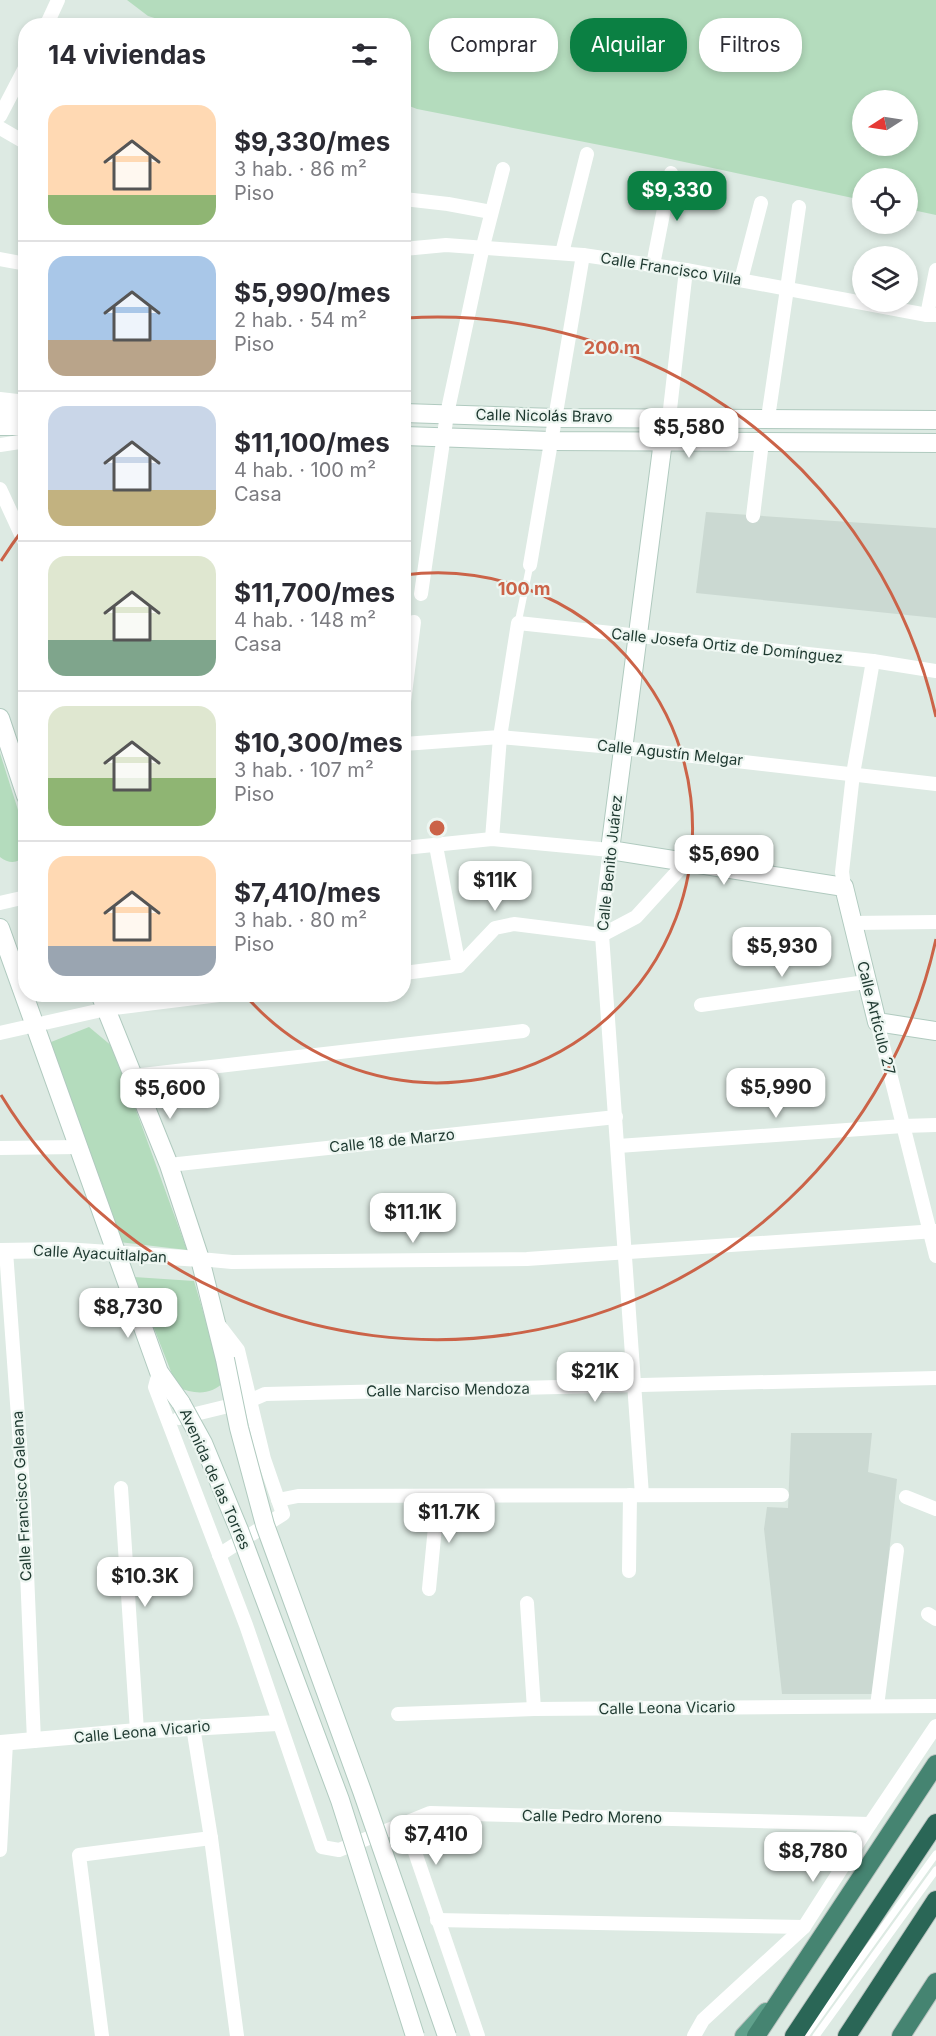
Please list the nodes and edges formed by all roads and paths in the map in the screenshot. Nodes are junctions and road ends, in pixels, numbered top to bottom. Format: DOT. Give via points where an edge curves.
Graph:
graph roads {
  1 [pos="58,0"];
  2 [pos="50,18"];
  3 [pos="18,81"];
  4 [pos="0,116"];
  5 [pos="0,128"];
  6 [pos="18,138"];
  7 [pos="587,154"];
  8 [pos="503,170"];
  9 [pos="671,173"];
  10 [pos="411,200"];
  11 [pos="761,203"];
  12 [pos="799,207"];
  13 [pos="491,212"];
  14 [pos="483,246"];
  15 [pos="411,248"];
  16 [pos="562,253"];
  17 [pos="583,255"];
  18 [pos="0,260"];
  19 [pos="18,263"];
  20 [pos="653,265"];
  21 [pos="686,270"];
  22 [pos="936,270"];
  23 [pos="741,280"];
  24 [pos="786,288"];
  25 [pos="931,315"];
  26 [pos="0,399"];
  27 [pos="18,401"];
  28 [pos="18,411"];
  29 [pos="0,412"];
  30 [pos="411,413"];
  31 [pos="447,414"];
  32 [pos="555,418"];
  33 [pos="669,418"];
  34 [pos="768,418"];
  35 [pos="936,420"];
  36 [pos="0,426"];
  37 [pos="18,426"];
  38 [pos="411,436"];
  39 [pos="443,437"];
  40 [pos="550,441"];
  41 [pos="663,441"];
  42 [pos="18,442"];
  43 [pos="762,442"];
  44 [pos="936,443"];
  45 [pos="0,445"];
  46 [pos="0,489"];
  47 [pos="753,516"];
  48 [pos="18,528"];
  49 [pos="530,565"];
  50 [pos="421,594"];
  51 [pos="414,622"];
  52 [pos="518,623"];
  53 [pos="637,636"];
  54 [pos="411,646"];
  55 [pos="873,661"];
  56 [pos="936,671"];
  57 [pos="0,718"];
  58 [pos="500,737"];
  59 [pos="411,743"];
  60 [pos="623,748"];
  61 [pos="18,772"];
  62 [pos="853,774"];
  63 [pos="936,784"];
  64 [pos="492,839"];
  65 [pos="436,846"];
  66 [pos="411,848"];
  67 [pos="610,850"];
  68 [pos="686,862"];
  69 [pos="844,887"];
  70 [pos="18,899"];
  71 [pos="0,903"];
  72 [pos="936,910"];
  73 [pos="922,921"];
  74 [pos="936,922"];
  75 [pos="852,923"];
  76 [pos="0,928"];
  77 [pos="602,935"];
  78 [pos="459,966"];
  79 [pos="411,972"];
  80 [pos="18,978"];
  81 [pos="866,982"];
  82 [pos="27,1002"];
  83 [pos="103,1002"];
  84 [pos="701,1005"];
  85 [pos="877,1022"];
  86 [pos="35,1025"];
  87 [pos="523,1031"];
  88 [pos="936,1031"];
  89 [pos="0,1033"];
  90 [pos="133,1076"];
  91 [pos="616,1117"];
  92 [pos="903,1125"];
  93 [pos="936,1125"];
  94 [pos="618,1146"];
  95 [pos="79,1147"];
  96 [pos="0,1148"];
  97 [pos="168,1165"];
  98 [pos="933,1231"];
  99 [pos="3,1251"];
  100 [pos="626,1252"];
  101 [pos="117,1253"];
  102 [pos="936,1256"];
  103 [pos="200,1259"];
  104 [pos="215,1320"];
  105 [pos="159,1372"];
  106 [pos="936,1378"];
  107 [pos="635,1386"];
  108 [pos="249,1401"];
  109 [pos="168,1420"];
  110 [pos="121,1488"];
  111 [pos="636,1495"];
  112 [pos="782,1495"];
  113 [pos="438,1496"];
  114 [pos="906,1497"];
  115 [pos="278,1500"];
  116 [pos="936,1509"];
  117 [pos="897,1550"];
  118 [pos="219,1556"];
  119 [pos="629,1571"];
  120 [pos="429,1589"];
  121 [pos="527,1603"];
  122 [pos="877,1706"];
  123 [pos="936,1706"];
  124 [pos="534,1709"];
  125 [pos="398,1714"];
  126 [pos="278,1723"];
  127 [pos="936,1726"];
  128 [pos="193,1727"];
  129 [pos="137,1731"];
  130 [pos="34,1741"];
  131 [pos="3,1743"];
  132 [pos="936,1764"];
  133 [pos="405,1823"];
  134 [pos="936,1823"];
  135 [pos="870,1824"];
  136 [pos="211,1838"];
  137 [pos="0,1850"];
  138 [pos="936,1854"];
  139 [pos="936,1870"];
  140 [pos="936,1900"];
  141 [pos="437,1920"];
  142 [pos="804,1927"];
  143 [pos="936,1982"];
  144 [pos="789,1986"];
  145 [pos="102,2036"];
  146 [pos="237,2036"];
  147 [pos="416,2036"];
  148 [pos="447,2036"];
  149 [pos="478,2036"];
  150 [pos="694,2036"];
  151 [pos="744,2036"];
  152 [pos="756,2036"];
  153 [pos="794,2036"];
  154 [pos="805,2036"];
  155 [pos="816,2036"];
  156 [pos="847,2036"];
  157 [pos="901,2036"];
  1 -- 2 [label="street"];
  3 -- 4 [label="street"];
  5 -- 6 [label="street"];
  7 -- 16 [label="street"];
  8 -- 13 [label="street"];
  9 -- 20 [label="street"];
  10 -- 13 [label="street"];
  11 -- 23 [label="street"];
  12 -- 24 [label="street"];
  13 -- 14 [label="street"];
  14 -- 15 [label="street, Calle Francisco Villa" via="446,244"];
  14 -- 16 [label="street, Calle Francisco Villa"];
  14 -- 31 [label="street"];
  16 -- 17 [label="street, Calle Francisco Villa"];
  17 -- 20 [label="street, Calle Francisco Villa"];
  17 -- 32 [label="street"];
  18 -- 19 [label="street"];
  20 -- 21 [label="street, Calle Francisco Villa"];
  21 -- 23 [label="street, Calle Francisco Villa"];
  21 -- 33 [label="street, Calle Benito Juárez"];
  22 -- 25 [label="street"];
  23 -- 24 [label="street, Calle Francisco Villa"];
  24 -- 25 [label="street, Calle Francisco Villa"];
  24 -- 34 [label="street"];
  26 -- 27 [label="street"];
  28 -- 29 [label="main road"];
  30 -- 31 [label="main road, Calle Nicolás Bravo"];
  31 -- 32 [label="main road, Calle Nicolás Bravo"];
  31 -- 39 [label="street"];
  32 -- 33 [label="main road, Calle Nicolás Bravo"];
  32 -- 40 [label="street"];
  33 -- 34 [label="main road, Calle Nicolás Bravo"];
  33 -- 41 [label="main road, Calle Benito Juárez"];
  34 -- 35 [label="main road, Calle Nicolás Bravo"];
  36 -- 37 [label="main road"];
  38 -- 39 [label="main road, Calle Nicolás Bravo"];
  39 -- 40 [label="main road, Calle Nicolás Bravo"];
  39 -- 50 [label="street"];
  40 -- 41 [label="main road, Calle Nicolás Bravo"];
  40 -- 49 [label="street"];
  41 -- 43 [label="main road, Calle Nicolás Bravo"];
  41 -- 53 [label="main road, Calle Benito Juárez"];
  42 -- 45 [label="street"];
  43 -- 44 [label="main road, Calle Nicolás Bravo"];
  43 -- 47 [label="street"];
  46 -- 48 [label="street"];
  49 -- 52 [label="lane"];
  51 -- 54 [label="street"];
  52 -- 53 [label="street, Calle Josefa Ortiz de Domínguez"];
  52 -- 58 [label="street"];
  53 -- 55 [label="street, Calle Josefa Ortiz de Domínguez"];
  53 -- 60 [label="main road, Calle Benito Juárez"];
  55 -- 56 [label="street, Calle Josefa Ortiz de Domínguez"];
  55 -- 62 [label="street, Calle Artículo 27"];
  57 -- 61 [label="main road"];
  58 -- 59 [label="street, Calle Agustín Melgar"];
  58 -- 60 [label="street, Calle Agustín Melgar"];
  58 -- 64 [label="street"];
  60 -- 62 [label="street, Calle Agustín Melgar"];
  60 -- 67 [label="main road, Calle Benito Juárez"];
  62 -- 63 [label="street, Calle Agustín Melgar"];
  62 -- 69 [label="street, Calle Artículo 27" via="842,872"];
  64 -- 65 [label="street"];
  64 -- 67 [label="street"];
  65 -- 66 [label="street"];
  65 -- 78 [label="street"];
  67 -- 68 [label="main road"];
  67 -- 77 [label="street, Calle Benito Juárez"];
  68 -- 69 [label="main road"];
  68 -- 77 [label="street" via="636,917"];
  69 -- 75 [label="main road, Calle Artículo 27"];
  70 -- 71 [label="street"];
  72 -- 73 [label="street"];
  73 -- 74 [label="street"];
  73 -- 75 [label="street"];
  75 -- 81 [label="main road, Calle Artículo 27"];
  76 -- 80 [label="main road, Avenida de las Torres"];
  77 -- 78 [label="street" via="514,924 495,928"];
  77 -- 91 [label="street, Calle Benito Juárez"];
  78 -- 79 [label="street"];
  81 -- 84 [label="street"];
  81 -- 85 [label="main road, Calle Artículo 27"];
  82 -- 86 [label="main road, Avenida de las Torres"];
  83 -- 86 [label="street"];
  83 -- 90 [label="main road, Avenida de las Torres"];
  85 -- 88 [label="main road"];
  85 -- 92 [label="street, Calle Artículo 27"];
  86 -- 89 [label="street"];
  86 -- 95 [label="main road, Avenida de las Torres"];
  87 -- 90 [label="street"];
  90 -- 97 [label="main road, Avenida de las Torres"];
  91 -- 94 [label="street, Calle Benito Juárez"];
  91 -- 97 [label="street, Calle 18 de Marzo"];
  92 -- 93 [label="street"];
  92 -- 94 [label="street"];
  92 -- 98 [label="street, Calle Artículo 27"];
  94 -- 100 [label="street, Calle Benito Juárez"];
  95 -- 96 [label="street"];
  95 -- 101 [label="main road, Avenida de las Torres"];
  97 -- 103 [label="main road, Avenida de las Torres"];
  98 -- 100 [label="street"];
  98 -- 102 [label="street, Calle Artículo 27"];
  99 -- 101 [label="street, Calle Ayacuitlalpan"];
  99 -- 130 [label="street, Calle Francisco Galeana" via="24,1500"];
  100 -- 103 [label="street" via="527,1259"];
  100 -- 107 [label="street, Calle Benito Juárez"];
  101 -- 103 [label="street, Calle Ayacuitlalpan"];
  101 -- 105 [label="main road, Avenida de las Torres"];
  103 -- 104 [label="main road, Avenida de las Torres"];
  104 -- 108 [label="street" via="238,1350"];
  104 -- 148 [label="main road, Avenida de las Torres, bridge" via="265,1525"];
  105 -- 109 [label="street" via="155,1387"];
  105 -- 147 [label="main road, Avenida de las Torres, bridge" via="203,1443 239,1530 340,1800"];
  106 -- 107 [label="street, Calle Narciso Mendoza"];
  107 -- 108 [label="street, Calle Narciso Mendoza" via="265,1394"];
  107 -- 111 [label="street, Calle Benito Juárez"];
  108 -- 109 [label="street, Calle Narciso Mendoza"];
  108 -- 115 [label="street"];
  109 -- 118 [label="street"];
  110 -- 129 [label="street"];
  111 -- 112 [label="street"];
  111 -- 113 [label="street"];
  111 -- 119 [label="street, Calle Benito Juárez"];
  113 -- 115 [label="street" via="298,1496"];
  113 -- 120 [label="street"];
  114 -- 116 [label="street"];
  115 -- 118 [label="street" via="284,1514"];
  117 -- 122 [label="street"];
  118 -- 126 [label="street"];
  121 -- 124 [label="street"];
  122 -- 123 [label="street, Calle Leona Vicario"];
  122 -- 124 [label="street, Calle Leona Vicario"];
  124 -- 125 [label="street, Calle Leona Vicario"];
  126 -- 128 [label="street, Calle Leona Vicario"];
  126 -- 133 [label="street, Calle Pedro Moreno" via="322,1847 339,1850"];
  127 -- 135 [label="street"];
  128 -- 129 [label="street, Calle Leona Vicario"];
  128 -- 136 [label="street"];
  129 -- 130 [label="street, Calle Leona Vicario"];
  130 -- 131 [label="street, Calle Leona Vicario"];
  131 -- 137 [label="street"];
  132 -- 144 [label="highway"];
  133 -- 135 [label="street, Calle Pedro Moreno" via="430,1813"];
  133 -- 141 [label="street"];
  134 -- 153 [label="highway"];
  135 -- 142 [label="street"];
  136 -- 145 [label="street" via="79,1855"];
  136 -- 146 [label="street"];
  138 -- 154 [label="lane"];
  139 -- 155 [label="lane"];
  140 -- 156 [label="highway"];
  141 -- 142 [label="street"];
  141 -- 149 [label="street"];
  142 -- 150 [label="street" via="703,2020"];
  143 -- 157 [label="highway"];
  144 -- 151 [label="main road"];
  144 -- 152 [label="highway"];
}
